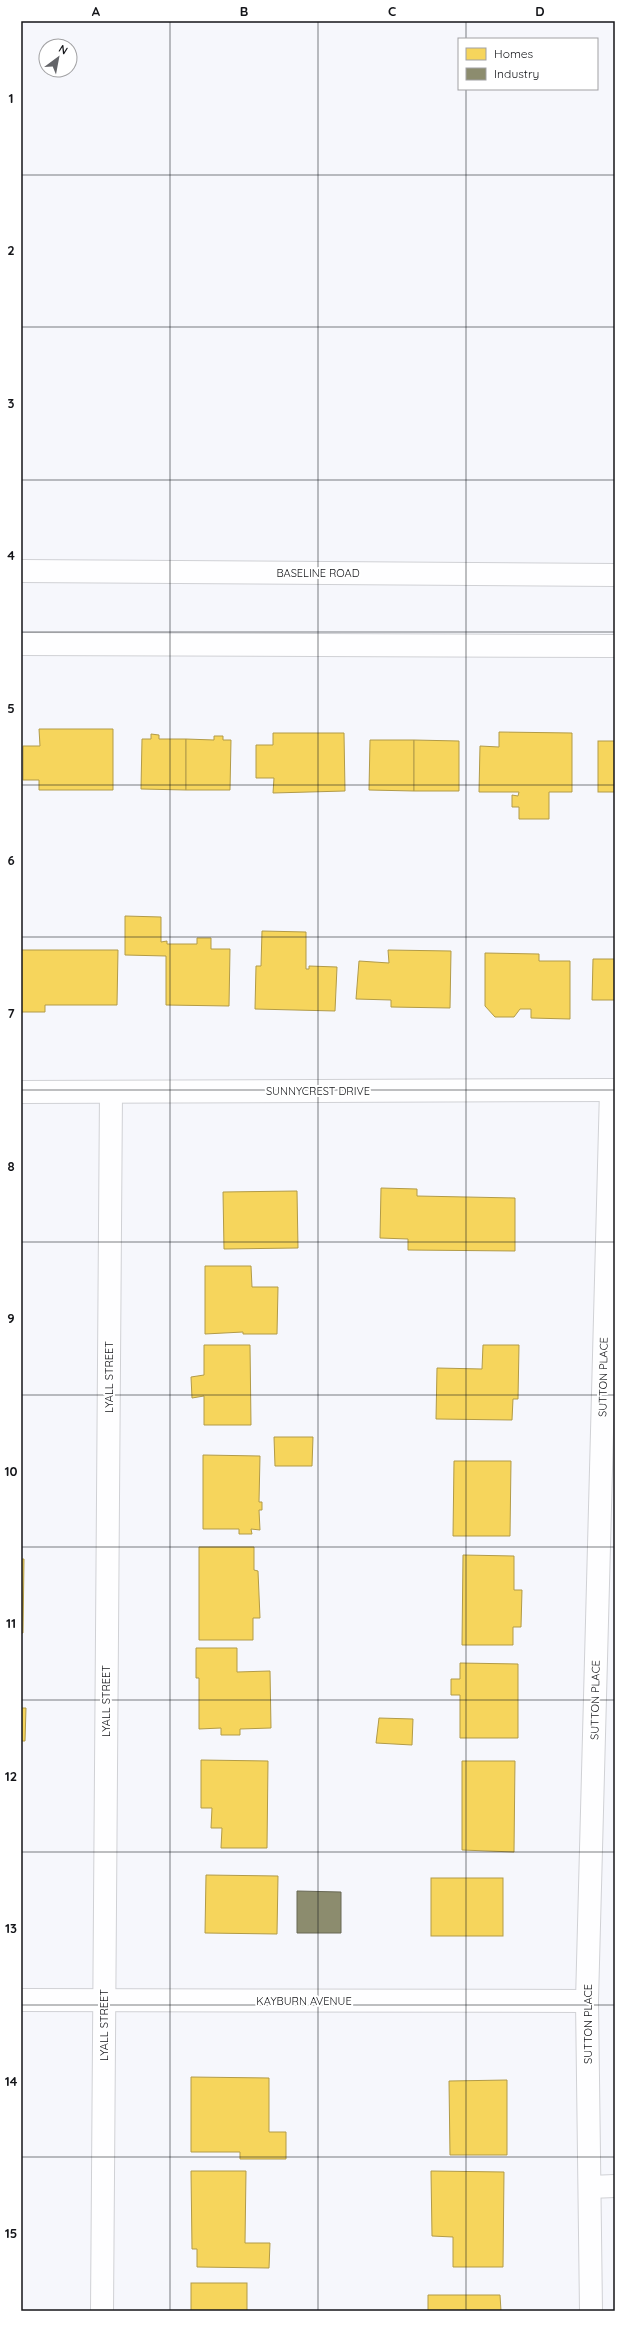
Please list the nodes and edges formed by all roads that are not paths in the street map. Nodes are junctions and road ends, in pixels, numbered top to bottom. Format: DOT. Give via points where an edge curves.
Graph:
graph roads {
  1 [pos="21,571"];
  2 [pos="615,575"];
  3 [pos="21,644"];
  4 [pos="615,646"];
  5 [pos="613,1090"];
  6 [pos="21,1092"];
  7 [pos="111,1092"];
  8 [pos="21,2000"];
  9 [pos="104,2001"];
  10 [pos="588,2001"];
  11 [pos="615,2186"];
  12 [pos="590,2187"];
  13 [pos="102,2311"];
  14 [pos="591,2311"];
  1 -- 2 [label="street, BASELINE ROAD"];
  3 -- 4 [label="street"];
  5 -- 7 [label="street, SUNNYCREST DRIVE"];
  5 -- 10 [label="street, SUTTON PLACE"];
  6 -- 7 [label="street, SUNNYCREST DRIVE"];
  7 -- 9 [label="street, LYALL STREET"];
  8 -- 9 [label="street, KAYBURN AVENUE"];
  9 -- 10 [label="street, KAYBURN AVENUE"];
  9 -- 13 [label="street, LYALL STREET"];
  10 -- 12 [label="street, SUTTON PLACE"];
  11 -- 12 [label="street"];
  12 -- 14 [label="street, SUTTON PLACE"];
}
